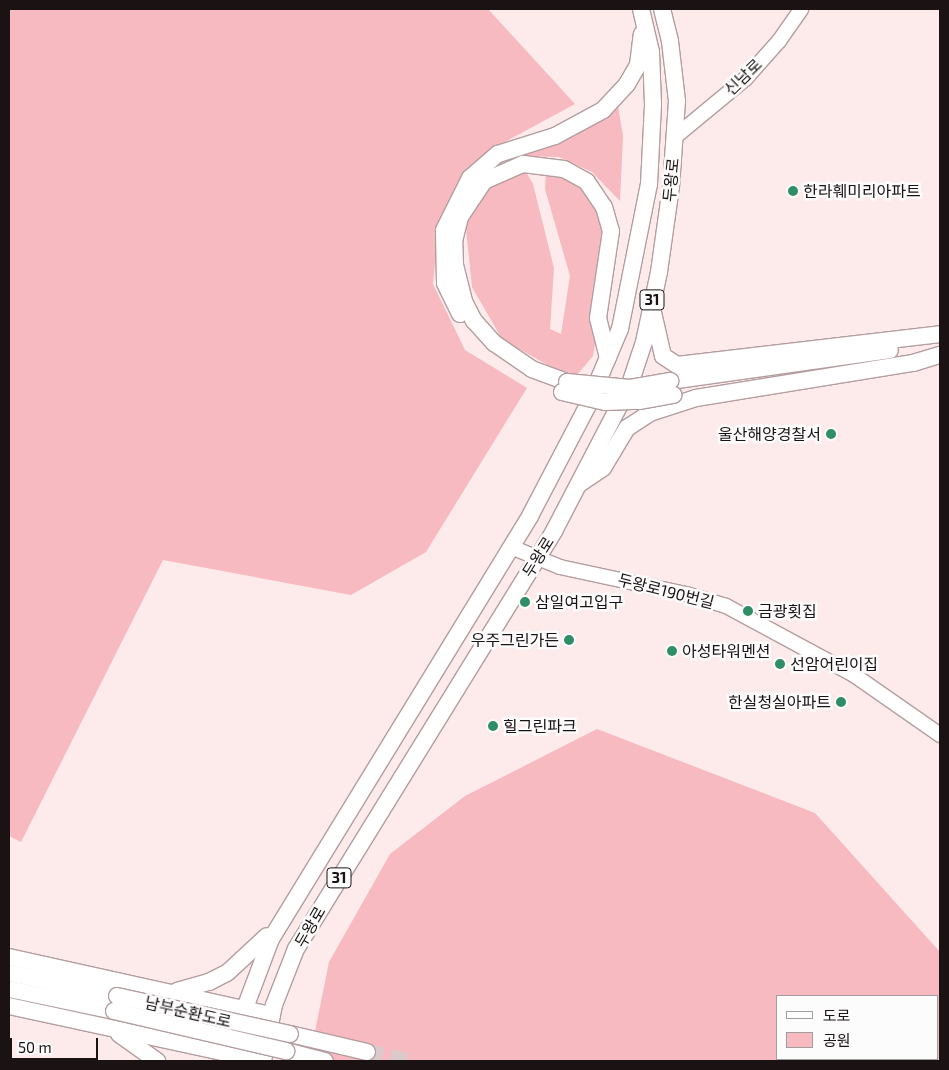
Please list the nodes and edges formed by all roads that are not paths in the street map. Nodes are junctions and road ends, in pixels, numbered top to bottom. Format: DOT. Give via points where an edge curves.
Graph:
graph roads {
  1 [pos="662,9"];
  2 [pos="801,9"];
  3 [pos="643,14"];
  4 [pos="676,136"];
  5 [pos="651,303"];
  6 [pos="940,336"];
  7 [pos="940,351"];
  8 [pos="940,356"];
  9 [pos="608,358"];
  10 [pos="565,387"];
  11 [pos="672,388"];
  12 [pos="577,485"];
  13 [pos="511,547"];
  14 [pos="537,559"];
  15 [pos="940,735"];
  16 [pos="284,915"];
  17 [pos="9,957"];
  18 [pos="9,973"];
  19 [pos="9,989"];
  20 [pos="173,991"];
  21 [pos="115,1003"];
  22 [pos="9,1006"];
  23 [pos="245,1008"];
  24 [pos="271,1014"];
  25 [pos="101,1025"];
  26 [pos="163,1039"];
  27 [pos="367,1052"];
  28 [pos="238,1058"];
  29 [pos="157,1061"];
  30 [pos="263,1061"];
  31 [pos="326,1061"];
  1 -- 4 [label="main road, 두왕로 / 31" via="675,83"];
  2 -- 4 [label="street, 신남로" via="779,41 746,78"];
  3 -- 9 [label="main road, 두왕로" via="650,52 653,104 649,184 620,329"];
  3 -- 10 [label="main road" via="638,65 627,84 603,110 555,136 498,154 470,178 444,230 445,283 469,330 528,379"];
  4 -- 5 [label="main road, 두왕로 / 31" via="667,223"];
  5 -- 6 [label="main road" via="663,356 677,365"];
  5 -- 12 [label="main road, 두왕로 / 31" via="644,342 629,387"];
  6 -- 11 [label="main road" via="904,348"];
  7 -- 11 [label="main road"];
  8 -- 12 [label="main road" via="696,398 650,412 627,428 603,468"];
  9 -- 10 [label="main road" via="598,318 611,231 604,207 587,182 564,169 523,164 484,181 460,217 454,241 455,264 464,301 474,321 494,344"];
  9 -- 13 [label="main road, 두왕로" via="562,459"];
  10 -- 11 [label="main road, bridge"];
  12 -- 14 [label="main road, 두왕로 / 31"];
  13 -- 14 [label="street, 두왕로190번길"];
  13 -- 16 [label="main road, 두왕로"];
  14 -- 15 [label="street, 두왕로190번길" via="726,606 854,675"];
  14 -- 24 [label="main road, 두왕로 / 31" via="309,927 286,972"];
  16 -- 20 [label="main road" via="262,942 227,972 195,987"];
  16 -- 23 [label="main road, 두왕로" via="261,962"];
  17 -- 20 [label="main road"];
  18 -- 21 [label="main road, 남부순환도로"];
  19 -- 21 [label="main road, 남부순환도로"];
  20 -- 23 [label="main road"];
  20 -- 26 [label="main road" via="192,1005 193,1019 180,1036"];
  21 -- 27 [label="main road, 남부순환도로, bridge" via="290,1034"];
  21 -- 31 [label="main road, 남부순환도로, bridge"];
  22 -- 25 [label="main road"];
  23 -- 24 [label="main road"];
  23 -- 28 [label="main road, 두왕로"];
  24 -- 30 [label="main road, 두왕로 / 31"];
  25 -- 26 [label="main road"];
  25 -- 29 [label="main road" via="132,1041"];
  26 -- 28 [label="main road"];
  28 -- 30 [label="main road"];
}
